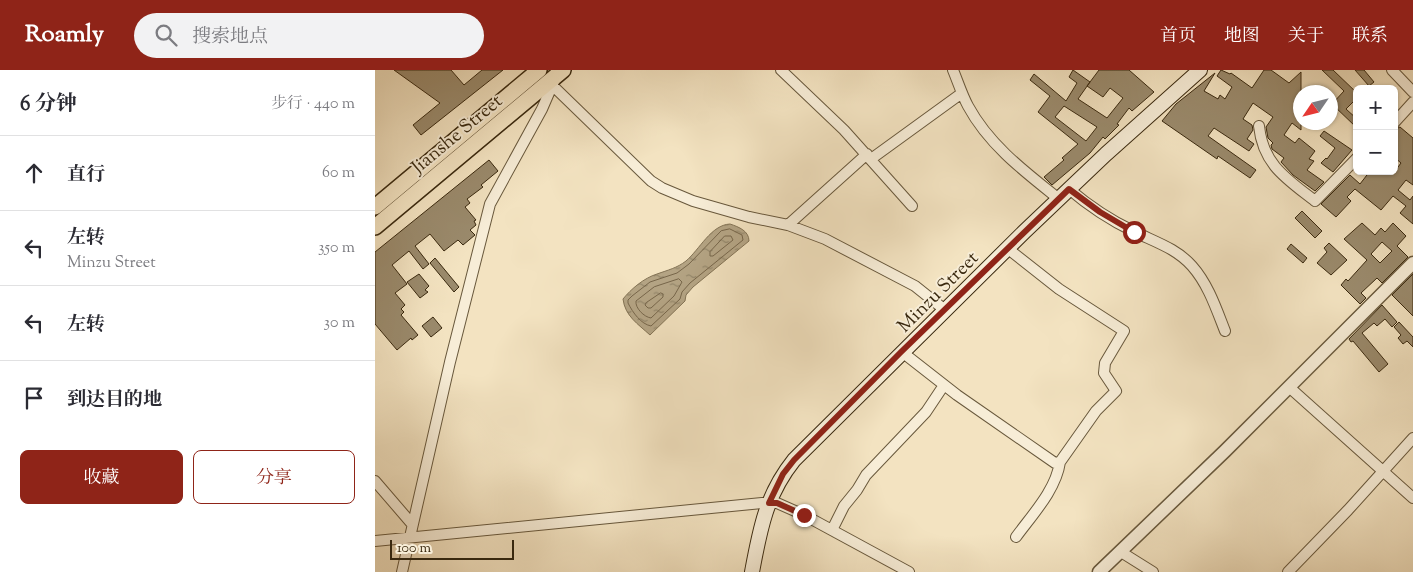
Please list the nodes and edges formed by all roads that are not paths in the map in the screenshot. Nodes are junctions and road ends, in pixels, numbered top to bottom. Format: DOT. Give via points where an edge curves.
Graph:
graph roads {
  1 [pos="781,70"];
  2 [pos="953,70"];
  3 [pos="1200,70"];
  4 [pos="1392,70"];
  5 [pos="530,73"];
  6 [pos="557,77"];
  7 [pos="1413,92"];
  8 [pos="962,93"];
  9 [pos="1413,102"];
  10 [pos="1398,119"];
  11 [pos="1259,126"];
  12 [pos="869,157"];
  13 [pos="1353,162"];
  14 [pos="1069,189"];
  15 [pos="1059,199"];
  16 [pos="912,206"];
  17 [pos="375,207"];
  18 [pos="788,225"];
  19 [pos="375,226"];
  20 [pos="1007,248"];
  21 [pos="1411,270"];
  22 [pos="945,310"];
  23 [pos="1225,331"];
  24 [pos="901,352"];
  25 [pos="944,385"];
  26 [pos="1289,387"];
  27 [pos="1413,438"];
  28 [pos="1060,462"];
  29 [pos="1383,472"];
  30 [pos="375,481"];
  31 [pos="1413,498"];
  32 [pos="769,503"];
  33 [pos="413,524"];
  34 [pos="832,530"];
  35 [pos="1016,537"];
  36 [pos="409,538"];
  37 [pos="375,541"];
  38 [pos="1121,552"];
  39 [pos="401,572"];
  40 [pos="752,572"];
  41 [pos="909,572"];
  42 [pos="1099,572"];
  43 [pos="1153,572"];
  44 [pos="1288,572"];
  1 -- 12 [label="street"];
  2 -- 8 [label="street"];
  3 -- 14 [label="main road, Minzu Street"];
  4 -- 7 [label="street"];
  5 -- 17 [label="main road, Jianshe Street"];
  6 -- 18 [label="street" via="651,181 693,201"];
  6 -- 19 [label="main road, Jianshe Street"];
  6 -- 33 [label="street" via="490,204"];
  8 -- 12 [label="street"];
  8 -- 15 [label="street" via="967,105 1001,150"];
  9 -- 10 [label="street"];
  11 -- 13 [label="street" via="1272,164 1315,201"];
  12 -- 16 [label="street"];
  12 -- 18 [label="street"];
  14 -- 15 [label="main road, Minzu Street"];
  14 -- 23 [label="street" via="1111,219 1172,248 1183,257 1203,280"];
  15 -- 20 [label="main road, Minzu Street"];
  18 -- 22 [label="street" via="825,239 893,273"];
  20 -- 22 [label="main road, Minzu Street"];
  20 -- 28 [label="street" via="1059,289 1124,331 1105,363 1104,373 1116,391 1096,411"];
  21 -- 26 [label="street"];
  22 -- 24 [label="main road, Minzu Street"];
  24 -- 25 [label="street"];
  24 -- 32 [label="main road, Minzu Street" via="794,460"];
  25 -- 28 [label="street" via="1055,463"];
  25 -- 34 [label="street" via="926,412 866,475"];
  26 -- 29 [label="street"];
  26 -- 38 [label="street"];
  27 -- 29 [label="street"];
  28 -- 35 [label="street" via="1054,482"];
  29 -- 31 [label="street"];
  29 -- 44 [label="street"];
  30 -- 33 [label="street"];
  32 -- 34 [label="street" via="777,503"];
  32 -- 36 [label="street"];
  32 -- 40 [label="main road, Minzu Street"];
  33 -- 36 [label="street"];
  34 -- 41 [label="street"];
  36 -- 37 [label="street"];
  36 -- 39 [label="street"];
  38 -- 42 [label="street"];
  38 -- 43 [label="street"];
}
